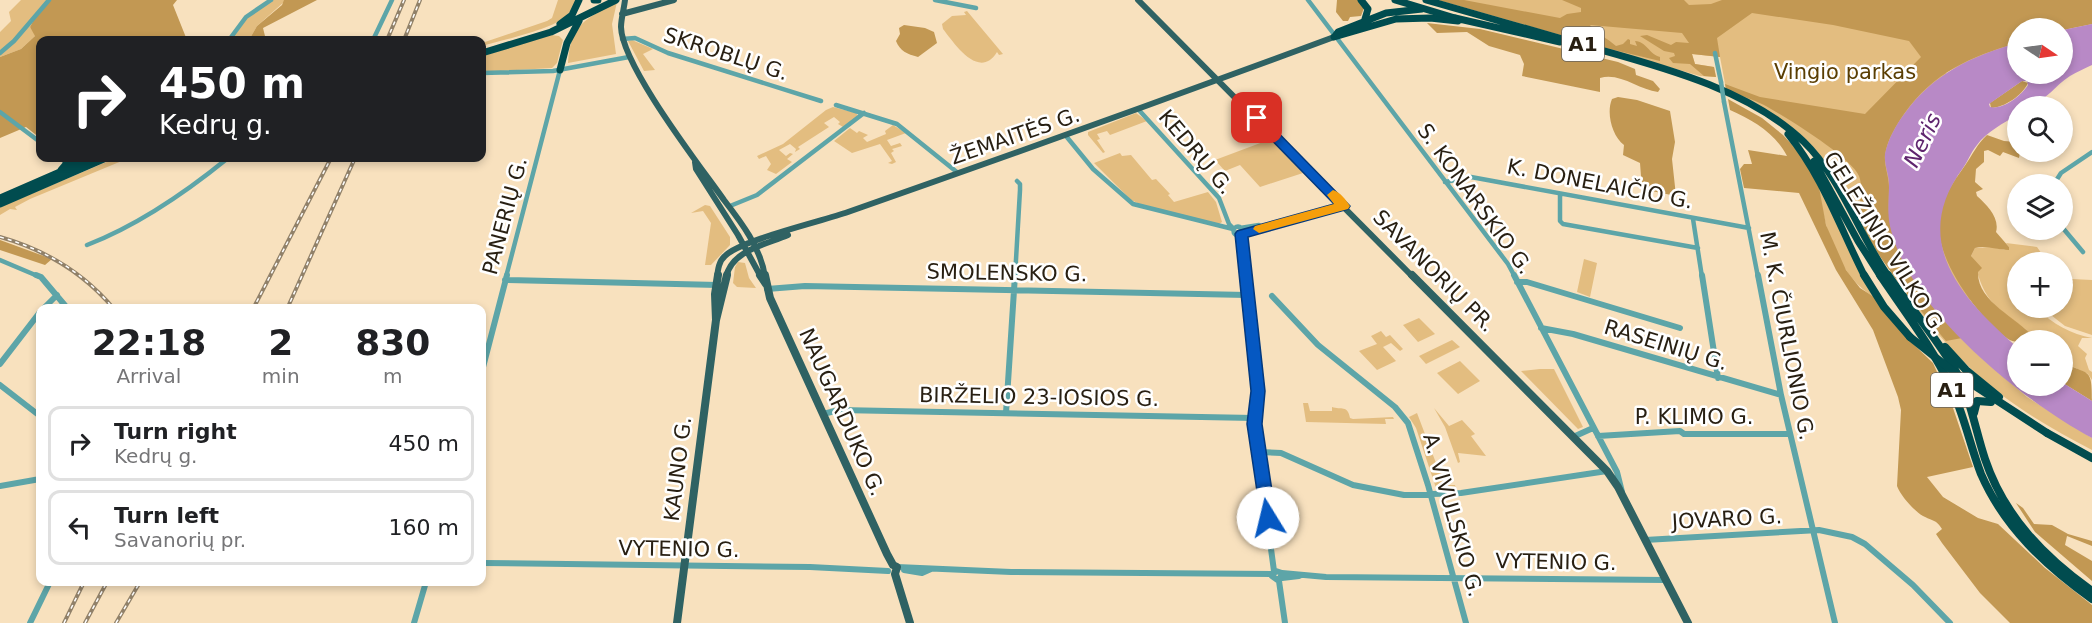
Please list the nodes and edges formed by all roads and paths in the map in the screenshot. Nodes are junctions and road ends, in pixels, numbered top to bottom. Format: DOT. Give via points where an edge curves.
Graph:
graph roads {
  1 [pos="49,0"];
  2 [pos="392,0"];
  3 [pos="579,0"];
  4 [pos="607,0"];
  5 [pos="616,0"];
  6 [pos="625,0"];
  7 [pos="674,0"];
  8 [pos="935,0"];
  9 [pos="1138,0"];
  10 [pos="1308,0"];
  11 [pos="1361,0"];
  12 [pos="1395,0"];
  13 [pos="1426,0"];
  14 [pos="268,1"];
  15 [pos="976,9"];
  16 [pos="1467,12"];
  17 [pos="622,14"];
  18 [pos="583,18"];
  19 [pos="1364,20"];
  20 [pos="560,24"];
  21 [pos="1480,24"];
  22 [pos="545,34"];
  23 [pos="232,36"];
  24 [pos="375,36"];
  25 [pos="1334,37"];
  26 [pos="622,39"];
  27 [pos="567,43"];
  28 [pos="486,47"];
  29 [pos="486,52"];
  30 [pos="0,53"];
  31 [pos="1715,53"];
  32 [pos="629,57"];
  33 [pos="560,70"];
  34 [pos="486,73"];
  35 [pos="1219,80"];
  36 [pos="821,101"];
  37 [pos="836,105"];
  38 [pos="1138,109"];
  39 [pos="0,112"];
  40 [pos="864,113"];
  41 [pos="1788,134"];
  42 [pos="1066,136"];
  43 [pos="36,139"];
  44 [pos="2092,153"];
  45 [pos="66,162"];
  46 [pos="86,162"];
  47 [pos="87,162"];
  48 [pos="223,162"];
  49 [pos="694,162"];
  50 [pos="57,173"];
  51 [pos="958,173"];
  52 [pos="2060,174"];
  53 [pos="1017,181"];
  54 [pos="1445,182"];
  55 [pos="1560,194"];
  56 [pos="0,198"];
  57 [pos="0,204"];
  58 [pos="730,206"];
  59 [pos="1344,206"];
  60 [pos="1226,219"];
  61 [pos="1693,219"];
  62 [pos="1213,225"];
  63 [pos="1749,228"];
  64 [pos="1237,231"];
  65 [pos="2072,240"];
  66 [pos="87,245"];
  67 [pos="754,245"];
  68 [pos="745,248"];
  69 [pos="1698,248"];
  70 [pos="2084,252"];
  71 [pos="0,260"];
  72 [pos="505,280"];
  73 [pos="1517,282"];
  74 [pos="725,284"];
  75 [pos="716,285"];
  76 [pos="766,286"];
  77 [pos="1014,290"];
  78 [pos="57,295"];
  79 [pos="1246,295"];
  80 [pos="1272,296"];
  81 [pos="49,304"];
  82 [pos="64,304"];
  83 [pos="1916,315"];
  84 [pos="36,319"];
  85 [pos="716,320"];
  86 [pos="1541,328"];
  87 [pos="1680,328"];
  88 [pos="486,355"];
  89 [pos="0,364"];
  90 [pos="1718,378"];
  91 [pos="0,385"];
  92 [pos="1781,395"];
  93 [pos="1999,397"];
  94 [pos="1990,402"];
  95 [pos="1006,412"];
  96 [pos="36,413"];
  97 [pos="824,414"];
  98 [pos="1254,418"];
  99 [pos="1974,420"];
  100 [pos="1593,428"];
  101 [pos="1790,434"];
  102 [pos="1598,436"];
  103 [pos="1574,437"];
  104 [pos="1258,452"];
  105 [pos="2092,458"];
  106 [pos="1607,471"];
  107 [pos="36,480"];
  108 [pos="0,486"];
  109 [pos="1431,495"];
  110 [pos="1623,496"];
  111 [pos="1811,531"];
  112 [pos="1645,540"];
  113 [pos="486,563"];
  114 [pos="684,565"];
  115 [pos="893,569"];
  116 [pos="931,569"];
  117 [pos="1277,576"];
  118 [pos="1301,576"];
  119 [pos="1453,578"];
  120 [pos="1666,580"];
  121 [pos="48,586"];
  122 [pos="425,586"];
  123 [pos="2092,591"];
  124 [pos="2092,599"];
  125 [pos="30,623"];
  126 [pos="414,623"];
  127 [pos="677,623"];
  128 [pos="910,623"];
  129 [pos="1285,623"];
  130 [pos="1466,623"];
  131 [pos="1688,623"];
  132 [pos="1835,623"];
  133 [pos="1950,623"];
  1 -- 30 [label="street" via="16,41"];
  2 -- 24 [label="street"];
  3 -- 20 [label="highway" via="572,15"];
  4 -- 20 [label="highway"];
  5 -- 18 [label="highway"];
  6 -- 17 [label="main road, NAUGARDUKO G."];
  7 -- 17 [label="main road"];
  8 -- 15 [label="street"];
  9 -- 35 [label="main road, SAVANORIŲ PR."];
  10 -- 25 [label="street, S. KONARSKIO G."];
  11 -- 19 [label="highway" via="1368,9"];
  12 -- 21 [label="highway, GELEŽINIO VILKO G. / A1, bridge"];
  13 -- 16 [label="highway, GELEŽINIO VILKO G. / A1"];
  14 -- 23 [label="street" via="246,17"];
  16 -- 19 [label="highway" via="1412,9"];
  16 -- 83 [label="highway, GELEŽINIO VILKO G. / A1" via="1651,64 1767,113 1804,142 1830,173 1862,237"];
  17 -- 26 [label="main road, NAUGARDUKO G."];
  18 -- 22 [label="highway"];
  18 -- 27 [label="highway"];
  19 -- 25 [label="highway"];
  20 -- 28 [label="highway"];
  21 -- 25 [label="highway" via="1407,18"];
  21 -- 41 [label="highway, GELEŽINIO VILKO G. / A1" via="1589,50 1680,78 1743,104"];
  22 -- 27 [label="highway" via="562,35"];
  22 -- 29 [label="highway"];
  25 -- 35 [label="main road, ŽEMAITĖS G."];
  25 -- 54 [label="street, S. KONARSKIO G."];
  26 -- 32 [label="main road, NAUGARDUKO G."];
  26 -- 36 [label="street, SKROBLŲ G." via="635,38 668,53"];
  27 -- 33 [label="highway"];
  31 -- 63 [label="street, M. K. ČIURLIONIO G., bridge"];
  32 -- 33 [label="street"];
  32 -- 49 [label="main road, NAUGARDUKO G."];
  33 -- 34 [label="street"];
  33 -- 72 [label="street, PANERIŲ G."];
  35 -- 38 [label="main road, ŽEMAITĖS G."];
  35 -- 59 [label="main road, SAVANORIŲ PR."];
  37 -- 40 [label="street"];
  38 -- 42 [label="main road, ŽEMAITĖS G."];
  38 -- 60 [label="street, KEDRŲ G." via="1219,198"];
  39 -- 43 [label="street"];
  40 -- 51 [label="street" via="899,125"];
  40 -- 58 [label="street" via="757,195"];
  41 -- 105 [label="highway, bridge" via="1809,162 1871,289 1910,337 1955,373"];
  41 -- 124 [label="highway, GELEŽINIO VILKO G. / A1" via="1819,168 1855,236 1941,369 1982,476 1999,508 2035,553"];
  42 -- 51 [label="main road, ŽEMAITĖS G."];
  42 -- 62 [label="street" via="1093,169 1133,204"];
  44 -- 52 [label="street"];
  45 -- 50 [label="highway"];
  46 -- 50 [label="highway"];
  47 -- 57 [label="highway"];
  48 -- 66 [label="street" via="187,190 117,232"];
  49 -- 58 [label="main road, NAUGARDUKO G."];
  49 -- 68 [label="main road, NAUGARDUKO G."];
  50 -- 56 [label="highway"];
  51 -- 67 [label="main road, ŽEMAITĖS G."];
  53 -- 77 [label="street" via="1020,190"];
  54 -- 55 [label="street, K. DONELAIČIO G." via="1471,177"];
  54 -- 73 [label="street, S. KONARSKIO G."];
  55 -- 61 [label="street, K. DONELAIČIO G."];
  55 -- 69 [label="street" via="1563,224"];
  58 -- 67 [label="main road, NAUGARDUKO G."];
  59 -- 64 [label="street"];
  59 -- 103 [label="main road, SAVANORIŲ PR."];
  60 -- 62 [label="street, KEDRŲ G." via="1223,224"];
  60 -- 64 [label="street, KEDRŲ G."];
  61 -- 63 [label="street, K. DONELAIČIO G."];
  61 -- 69 [label="street"];
  62 -- 64 [label="street"];
  63 -- 92 [label="street, M. K. ČIURLIONIO G."];
  64 -- 79 [label="street"];
  65 -- 70 [label="street"];
  67 -- 68 [label="main road, KAUNO G."];
  67 -- 76 [label="main road, NAUGARDUKO G." via="767,276"];
  68 -- 74 [label="main road, KAUNO G." via="731,261"];
  68 -- 75 [label="main road, KAUNO G." via="729,252 722,259"];
  68 -- 76 [label="main road, NAUGARDUKO G."];
  69 -- 90 [label="street"];
  71 -- 78 [label="street" via="42,277"];
  72 -- 75 [label="street"];
  72 -- 88 [label="street, PANERIŲ G."];
  73 -- 86 [label="street, S. KONARSKIO G."];
  73 -- 87 [label="street"];
  74 -- 75 [label="street"];
  74 -- 85 [label="main road, KAUNO G."];
  75 -- 85 [label="main road, KAUNO G."];
  76 -- 77 [label="street, SMOLENSKO G."];
  76 -- 97 [label="main road, NAUGARDUKO G."];
  77 -- 79 [label="street, SMOLENSKO G."];
  77 -- 95 [label="street"];
  78 -- 81 [label="street"];
  78 -- 82 [label="street"];
  79 -- 98 [label="street" via="1258,391"];
  80 -- 109 [label="street, A. VIVULSKIO G." via="1318,345 1404,417"];
  83 -- 93 [label="highway" via="1966,370"];
  83 -- 99 [label="highway, GELEŽINIO VILKO G. / A1" via="1954,368"];
  84 -- 89 [label="street"];
  85 -- 114 [label="main road, KAUNO G."];
  86 -- 90 [label="street, RASEINIŲ G."];
  86 -- 100 [label="street, S. KONARSKIO G."];
  90 -- 92 [label="street, RASEINIŲ G."];
  91 -- 96 [label="street"];
  92 -- 101 [label="street, M. K. ČIURLIONIO G."];
  93 -- 94 [label="main road" via="1987,394"];
  93 -- 105 [label="main road"];
  94 -- 99 [label="highway" via="1977,401"];
  94 -- 105 [label="main road"];
  95 -- 97 [label="street, BIRŽELIO 23-IOSIOS G." via="839,410"];
  95 -- 98 [label="street, BIRŽELIO 23-IOSIOS G."];
  97 -- 115 [label="main road, NAUGARDUKO G."];
  98 -- 104 [label="street"];
  99 -- 123 [label="highway, GELEŽINIO VILKO G. / A1" via="1991,476 2007,506 2044,551"];
  100 -- 102 [label="street, S. KONARSKIO G."];
  100 -- 103 [label="street"];
  101 -- 102 [label="street, P. KLIMO G." via="1680,431"];
  101 -- 111 [label="street, M. K. ČIURLIONIO G."];
  102 -- 110 [label="street, S. KONARSKIO G." via="1617,472"];
  103 -- 106 [label="main road, SAVANORIŲ PR."];
  104 -- 109 [label="street" via="1281,453 1365,489"];
  104 -- 117 [label="street"];
  106 -- 109 [label="street"];
  106 -- 110 [label="main road, SAVANORIŲ PR."];
  107 -- 108 [label="street"];
  109 -- 119 [label="street, A. VIVULSKIO G."];
  110 -- 112 [label="main road, SAVANORIŲ PR."];
  111 -- 112 [label="street, JOVARO G."];
  111 -- 132 [label="street, M. K. ČIURLIONIO G."];
  111 -- 133 [label="street, JOVARO G." via="1858,540 1913,585"];
  112 -- 120 [label="main road, SAVANORIŲ PR."];
  113 -- 114 [label="street, VYTENIO G."];
  114 -- 115 [label="street, VYTENIO G."];
  114 -- 127 [label="main road, KAUNO G."];
  115 -- 116 [label="street, VYTENIO G." via="922,573"];
  115 -- 128 [label="main road, NAUGARDUKO G."];
  116 -- 117 [label="street, VYTENIO G."];
  117 -- 118 [label="street, VYTENIO G."];
  117 -- 129 [label="street"];
  118 -- 119 [label="street, VYTENIO G."];
  119 -- 120 [label="street, VYTENIO G."];
  119 -- 130 [label="street, A. VIVULSKIO G."];
  120 -- 131 [label="main road, SAVANORIŲ PR."];
  121 -- 125 [label="street"];
  122 -- 126 [label="street"];
}
